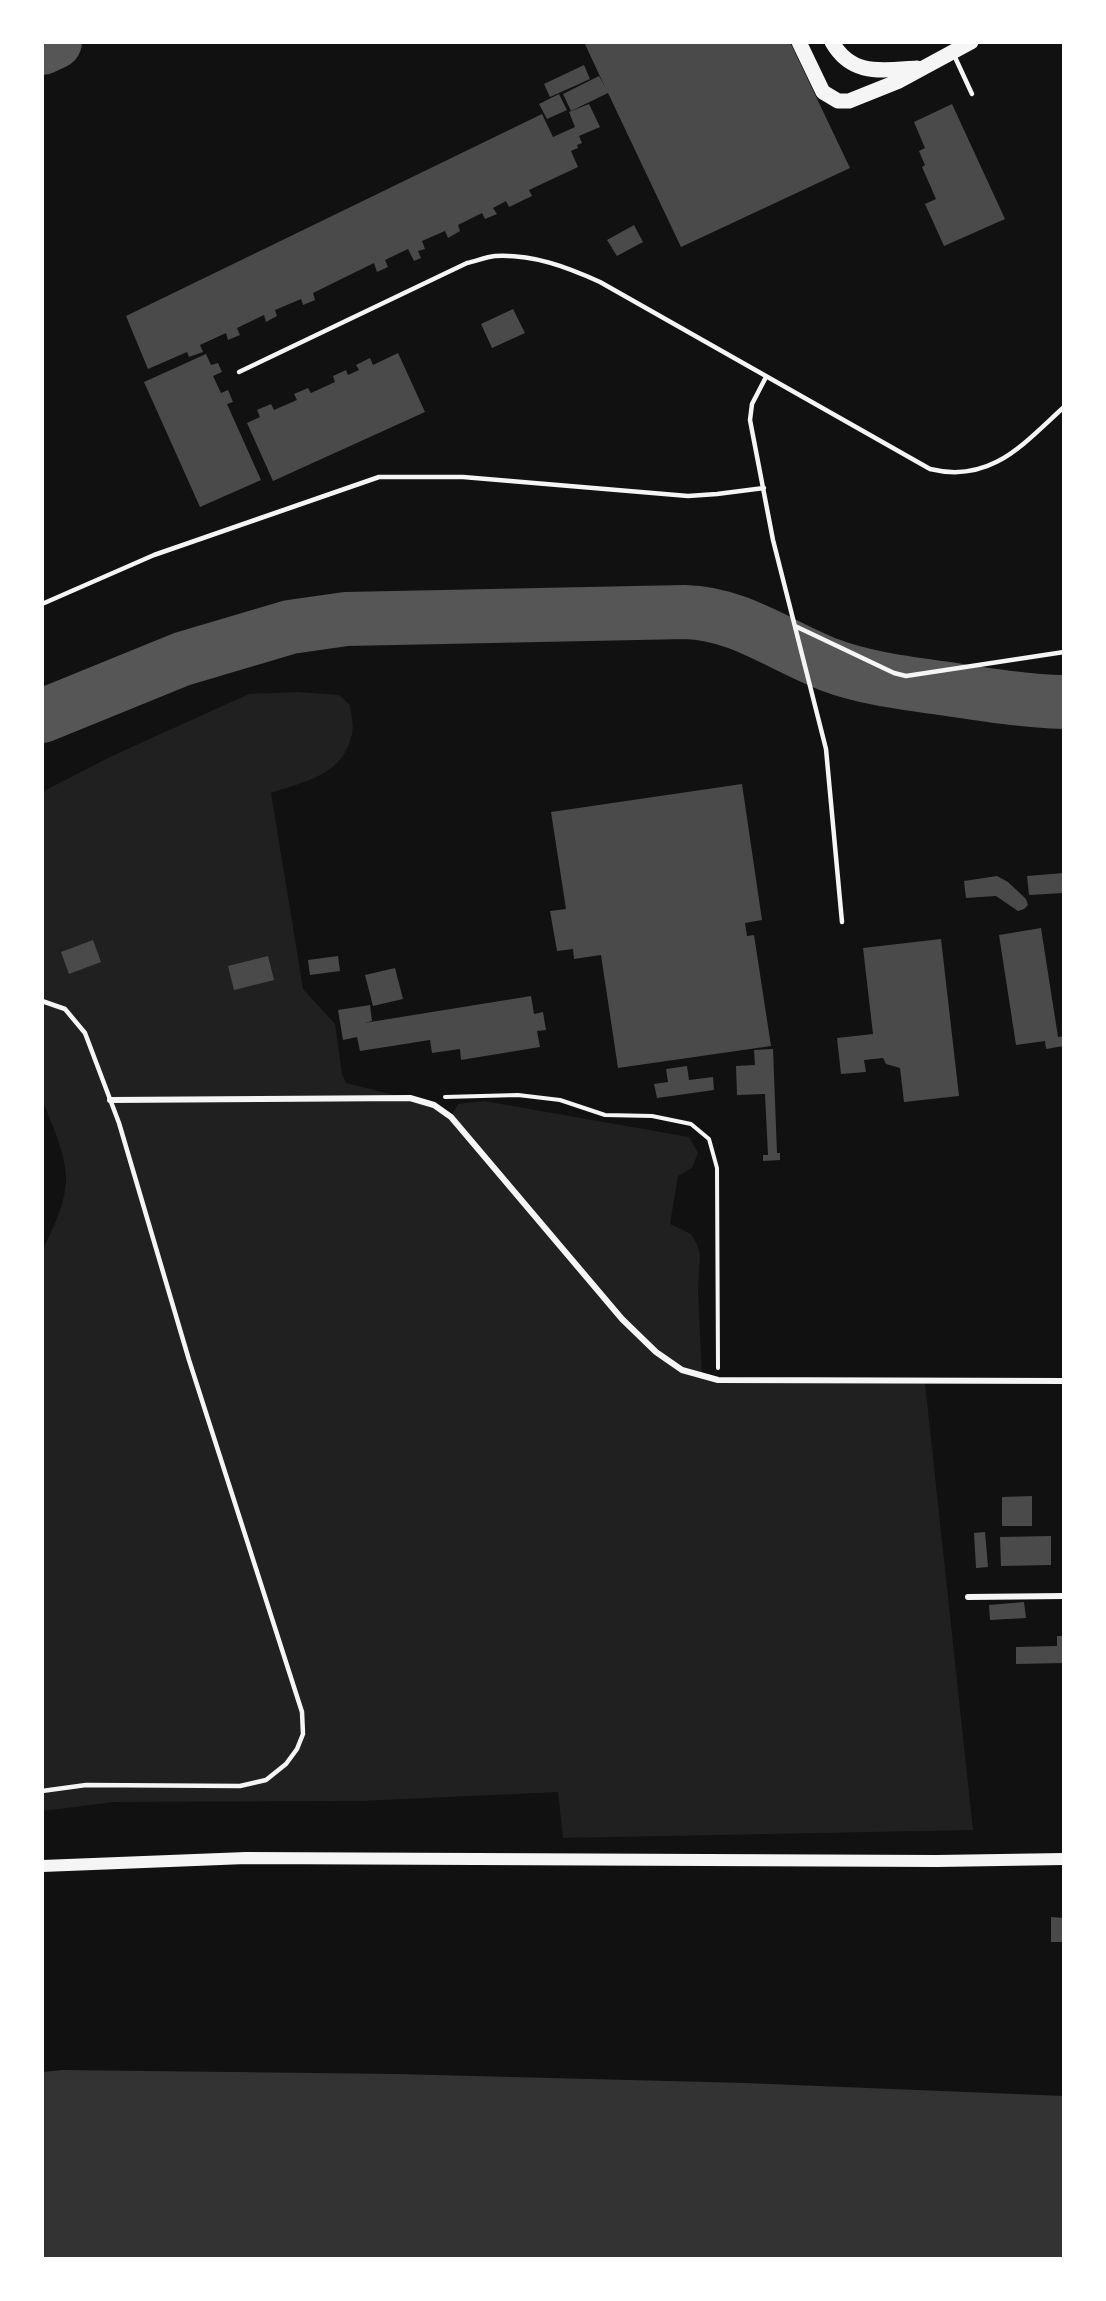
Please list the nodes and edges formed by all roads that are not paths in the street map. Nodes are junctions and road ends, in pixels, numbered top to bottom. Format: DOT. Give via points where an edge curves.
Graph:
graph roads {
  1 [pos="799,42"];
  2 [pos="832,42"];
  3 [pos="971,42"];
  4 [pos="949,53"];
  5 [pos="920,68"];
  6 [pos="972,94"];
  7 [pos="239,372"];
  8 [pos="766,377"];
  9 [pos="1064,407"];
  10 [pos="764,488"];
  11 [pos="42,604"];
  12 [pos="795,626"];
  13 [pos="1064,652"];
  14 [pos="842,922"];
  15 [pos="42,1001"];
  16 [pos="110,1100"];
  17 [pos="1064,1381"];
  18 [pos="1064,1596"];
  19 [pos="968,1597"];
  20 [pos="42,1791"];
  21 [pos="1064,1859"];
  22 [pos="42,1866"];
  1 -- 5 [label="main road" via="823,92 838,101 864,96"];
  2 -- 5 [label="main road" via="840,57 861,68"];
  3 -- 4 [label="main road"];
  4 -- 5 [label="main road"];
  4 -- 6 [label="lane"];
  7 -- 8 [label="lane" via="467,263 494,256 530,258 566,267 600,282"];
  8 -- 9 [label="lane" via="916,463 945,473 968,472 995,464 1014,453"];
  8 -- 10 [label="lane" via="752,404 750,420"];
  10 -- 11 [label="lane" via="688,496 463,477 379,477 154,555"];
  10 -- 12 [label="lane"];
  12 -- 13 [label="lane" via="906,676"];
  12 -- 14 [label="lane" via="826,749"];
  15 -- 16 [label="lane" via="65,1009 85,1033"];
  16 -- 17 [label="street" via="410,1098 434,1105 451,1117 622,1319 656,1352 682,1370 718,1380"];
  16 -- 20 [label="lane" via="302,1712 303,1734 286,1764 266,1780 240,1786 86,1785"];
  18 -- 19 [label="street"];
  21 -- 22 [label="main road" via="246,1858"];
}
